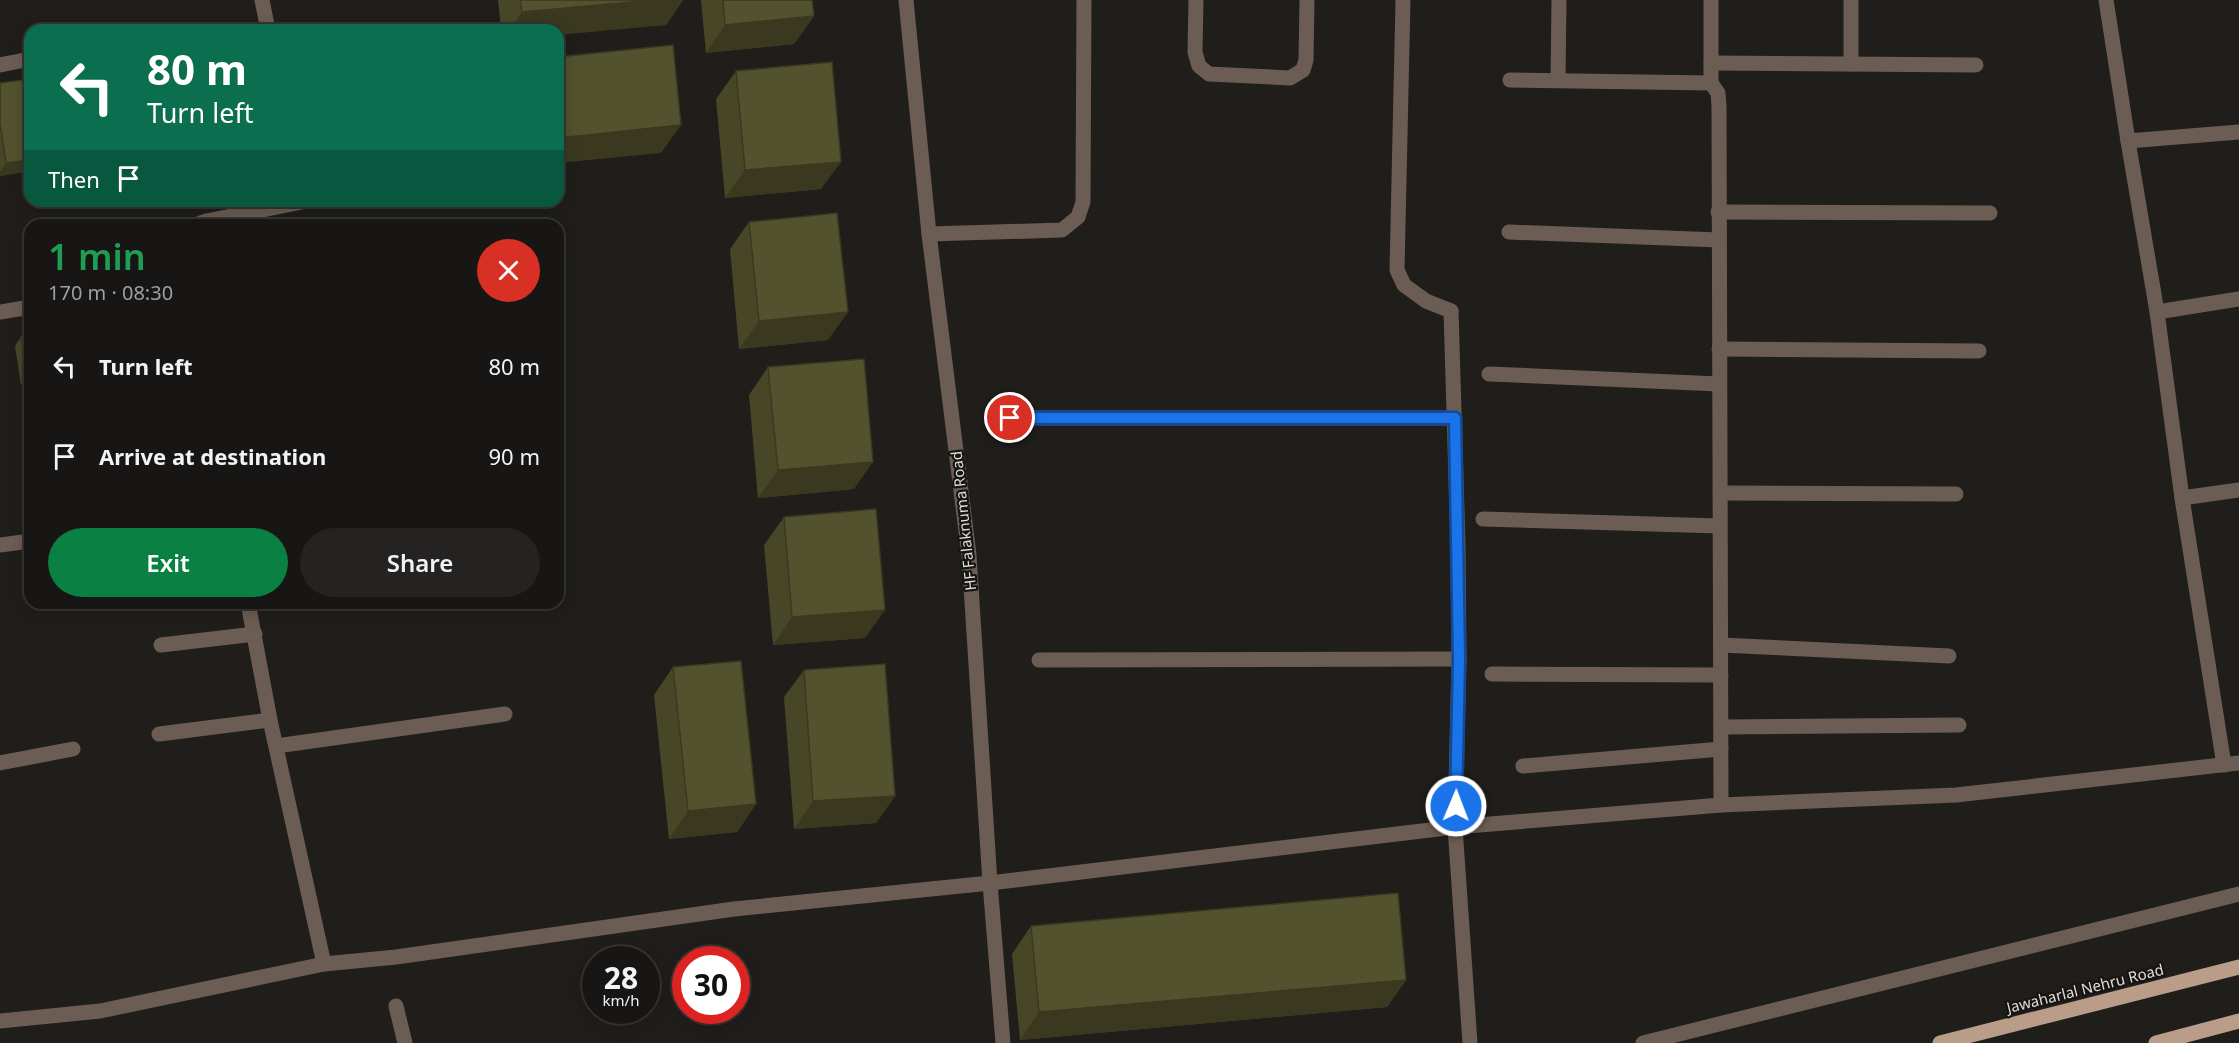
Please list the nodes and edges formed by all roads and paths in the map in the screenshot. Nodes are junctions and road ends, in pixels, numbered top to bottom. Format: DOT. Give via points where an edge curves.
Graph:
graph roads {
  1 [pos="262,0"];
  2 [pos="906,0"];
  3 [pos="1084,0"];
  4 [pos="1196,0"];
  5 [pos="1307,0"];
  6 [pos="1403,0"];
  7 [pos="1559,0"];
  8 [pos="1711,0"];
  9 [pos="1851,0"];
  10 [pos="2106,0"];
  11 [pos="267,24"];
  12 [pos="24,60"];
  13 [pos="1711,63"];
  14 [pos="1851,64"];
  15 [pos="0,65"];
  16 [pos="1976,65"];
  17 [pos="1510,80"];
  18 [pos="1558,80"];
  19 [pos="1711,83"];
  20 [pos="2239,132"];
  21 [pos="2128,141"];
  22 [pos="278,207"];
  23 [pos="1719,212"];
  24 [pos="1990,213"];
  25 [pos="222,219"];
  26 [pos="1509,232"];
  27 [pos="929,234"];
  28 [pos="1719,240"];
  29 [pos="2239,299"];
  30 [pos="24,308"];
  31 [pos="0,312"];
  32 [pos="2157,312"];
  33 [pos="1719,349"];
  34 [pos="1978,351"];
  35 [pos="1489,374"];
  36 [pos="1719,384"];
  37 [pos="1010,418"];
  38 [pos="1455,418"];
  39 [pos="2239,490"];
  40 [pos="1720,493"];
  41 [pos="1956,494"];
  42 [pos="2182,498"];
  43 [pos="1483,519"];
  44 [pos="1720,526"];
  45 [pos="24,542"];
  46 [pos="0,545"];
  47 [pos="249,609"];
  48 [pos="255,634"];
  49 [pos="161,645"];
  50 [pos="1721,645"];
  51 [pos="1949,656"];
  52 [pos="1459,659"];
  53 [pos="1039,660"];
  54 [pos="1492,674"];
  55 [pos="1721,675"];
  56 [pos="506,714"];
  57 [pos="270,720"];
  58 [pos="1959,725"];
  59 [pos="1721,727"];
  60 [pos="159,734"];
  61 [pos="276,746"];
  62 [pos="73,749"];
  63 [pos="1721,749"];
  64 [pos="0,763"];
  65 [pos="2231,764"];
  66 [pos="1523,766"];
  67 [pos="1722,805"];
  68 [pos="1455,827"];
  69 [pos="990,883"];
  70 [pos="2239,894"];
  71 [pos="324,964"];
  72 [pos="2239,967"];
  73 [pos="396,1006"];
  74 [pos="0,1021"];
  75 [pos="2239,1021"];
  76 [pos="405,1043"];
  77 [pos="1003,1043"];
  78 [pos="1470,1043"];
  79 [pos="1643,1043"];
  80 [pos="1940,1043"];
  81 [pos="2156,1043"];
  1 -- 11 [label="street"];
  2 -- 27 [label="street, HF Falaknuma Road"];
  3 -- 27 [label="street" via="1083,202 1078,217 1062,230"];
  4 -- 5 [label="street" via="1195,52 1199,66 1209,74 1290,78 1303,70 1306,60"];
  6 -- 38 [label="street" via="1397,270 1404,285 1426,301 1451,311"];
  7 -- 18 [label="street"];
  8 -- 13 [label="street"];
  9 -- 14 [label="street"];
  10 -- 21 [label="street"];
  12 -- 15 [label="street"];
  13 -- 14 [label="street"];
  13 -- 19 [label="street"];
  14 -- 16 [label="street"];
  17 -- 18 [label="street"];
  18 -- 19 [label="street"];
  19 -- 23 [label="street" via="1718,93 1719,106"];
  20 -- 21 [label="street"];
  21 -- 32 [label="street"];
  22 -- 25 [label="street"];
  23 -- 24 [label="street"];
  23 -- 28 [label="street"];
  26 -- 28 [label="street"];
  27 -- 69 [label="street, HF Falaknuma Road" via="969,555"];
  28 -- 33 [label="street"];
  29 -- 32 [label="street"];
  30 -- 31 [label="street"];
  32 -- 42 [label="street"];
  33 -- 34 [label="street"];
  33 -- 36 [label="street"];
  35 -- 36 [label="street"];
  36 -- 40 [label="street"];
  37 -- 38 [label="street"];
  38 -- 52 [label="street"];
  39 -- 42 [label="street"];
  40 -- 41 [label="street"];
  40 -- 44 [label="street"];
  42 -- 65 [label="street"];
  43 -- 44 [label="street"];
  44 -- 50 [label="street"];
  45 -- 46 [label="street"];
  47 -- 48 [label="street"];
  48 -- 49 [label="street"];
  48 -- 57 [label="street"];
  50 -- 51 [label="street"];
  50 -- 55 [label="street"];
  52 -- 53 [label="street"];
  52 -- 68 [label="street"];
  54 -- 55 [label="street"];
  55 -- 59 [label="street"];
  56 -- 61 [label="street"];
  57 -- 60 [label="street"];
  57 -- 61 [label="street"];
  58 -- 59 [label="street"];
  59 -- 63 [label="street"];
  61 -- 71 [label="street"];
  62 -- 64 [label="street"];
  63 -- 66 [label="street"];
  63 -- 67 [label="street"];
  65 -- 67 [label="street" via="1956,795"];
  67 -- 68 [label="street"];
  68 -- 69 [label="street"];
  68 -- 78 [label="street"];
  69 -- 71 [label="street" via="734,909"];
  69 -- 77 [label="street, HF Falaknuma Road"];
  70 -- 79 [label="street"];
  71 -- 74 [label="street" via="100,1011"];
  72 -- 80 [label="main road, Jawaharlal Nehru Road"];
  73 -- 76 [label="street"];
  75 -- 81 [label="main road"];
}
